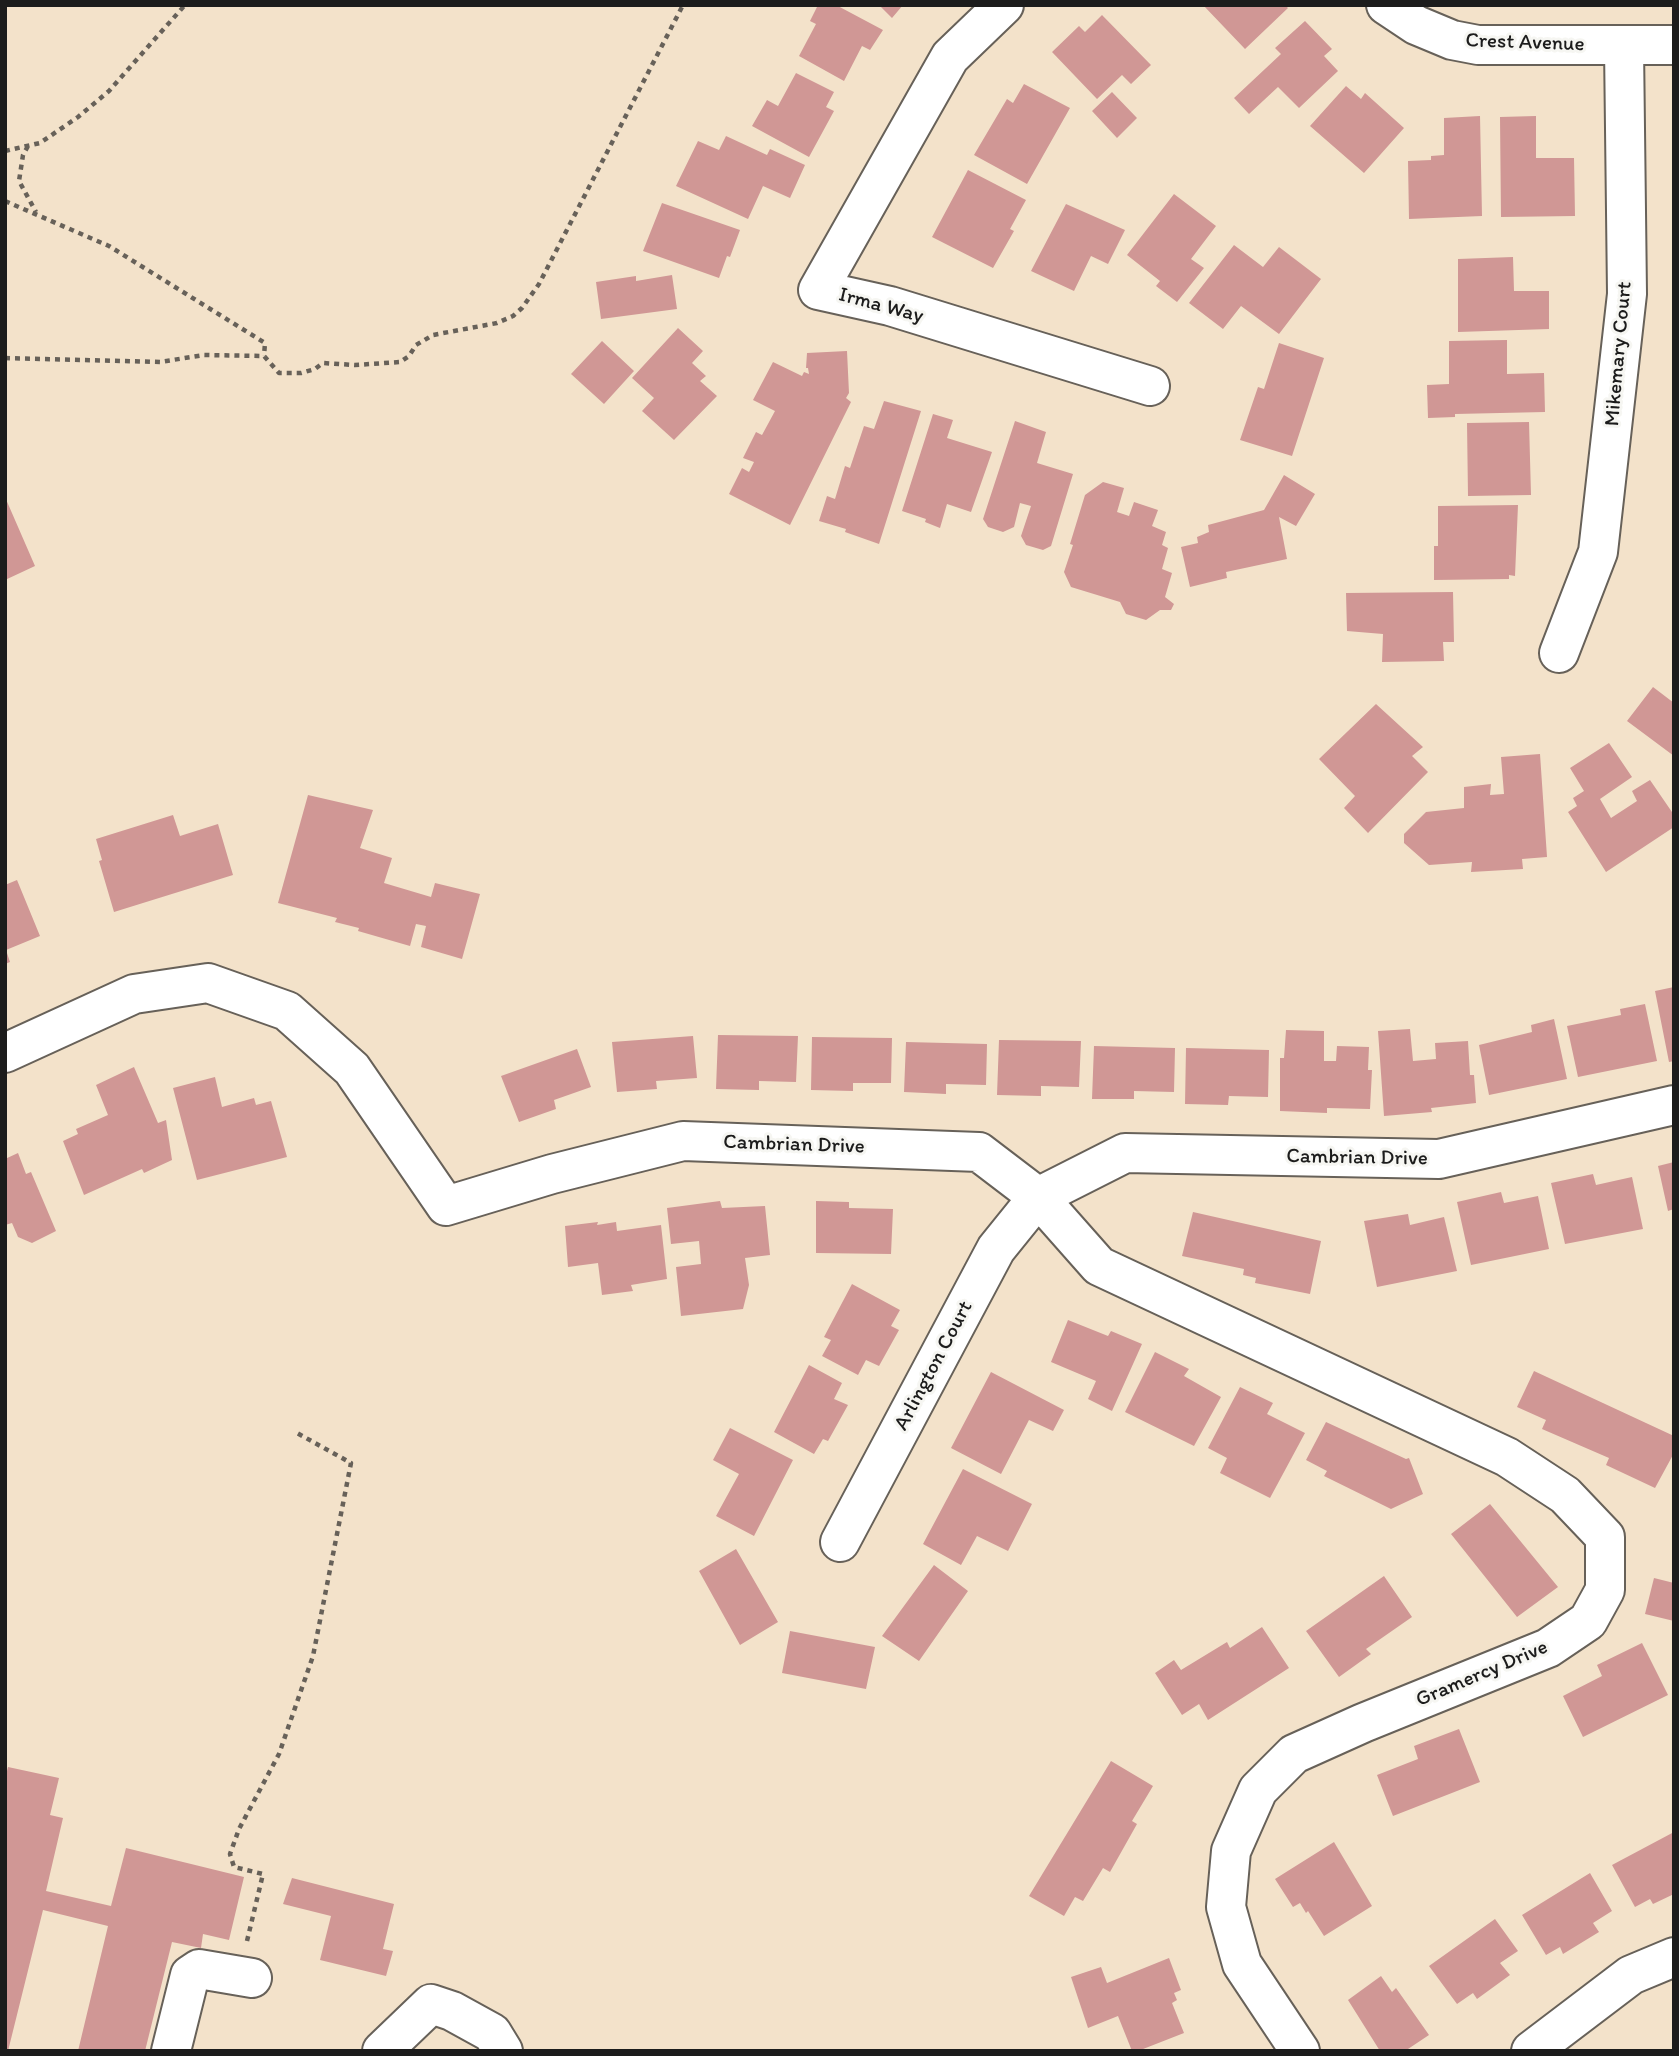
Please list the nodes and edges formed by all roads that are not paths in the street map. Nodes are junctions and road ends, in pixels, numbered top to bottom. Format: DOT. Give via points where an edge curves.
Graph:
graph roads {
  1 [pos="1004,5"];
  2 [pos="1385,5"];
  3 [pos="1674,45"];
  4 [pos="1624,46"];
  5 [pos="1150,386"];
  6 [pos="1559,653"];
  7 [pos="5,1053"];
  8 [pos="1674,1105"];
  9 [pos="1038,1196"];
  10 [pos="840,1542"];
  11 [pos="1674,1957"];
  12 [pos="245,1977"];
  13 [pos="171,2051"];
  14 [pos="382,2051"];
  15 [pos="503,2051"];
  16 [pos="1300,2051"];
  17 [pos="1531,2051"];
  1 -- 5 [label="street, Irma Way" via="950,57 818,290 890,306"];
  2 -- 4 [label="street, Crest Avenue" via="1416,25 1478,45"];
  3 -- 4 [label="street, Crest Avenue"];
  4 -- 6 [label="street, Mikemary Court" via="1627,294 1598,552"];
  7 -- 9 [label="street, Cambrian Drive" via="134,993 208,983 287,1012 352,1069 446,1206 683,1141 979,1152"];
  8 -- 9 [label="street, Cambrian Drive" via="1439,1159 1125,1153"];
  9 -- 10 [label="street, Arlington Court" via="996,1249"];
  9 -- 16 [label="street, Gramercy Drive" via="1099,1266 1507,1457 1565,1495 1605,1537 1605,1590 1588,1621 1548,1648 1294,1754 1258,1790 1231,1851 1226,1907 1242,1964"];
  11 -- 17 [label="street" via="1631,1975"];
  12 -- 13 [label="street" via="199,1969 190,1975"];
  14 -- 15 [label="street" via="431,2004 492,2033"];
}
